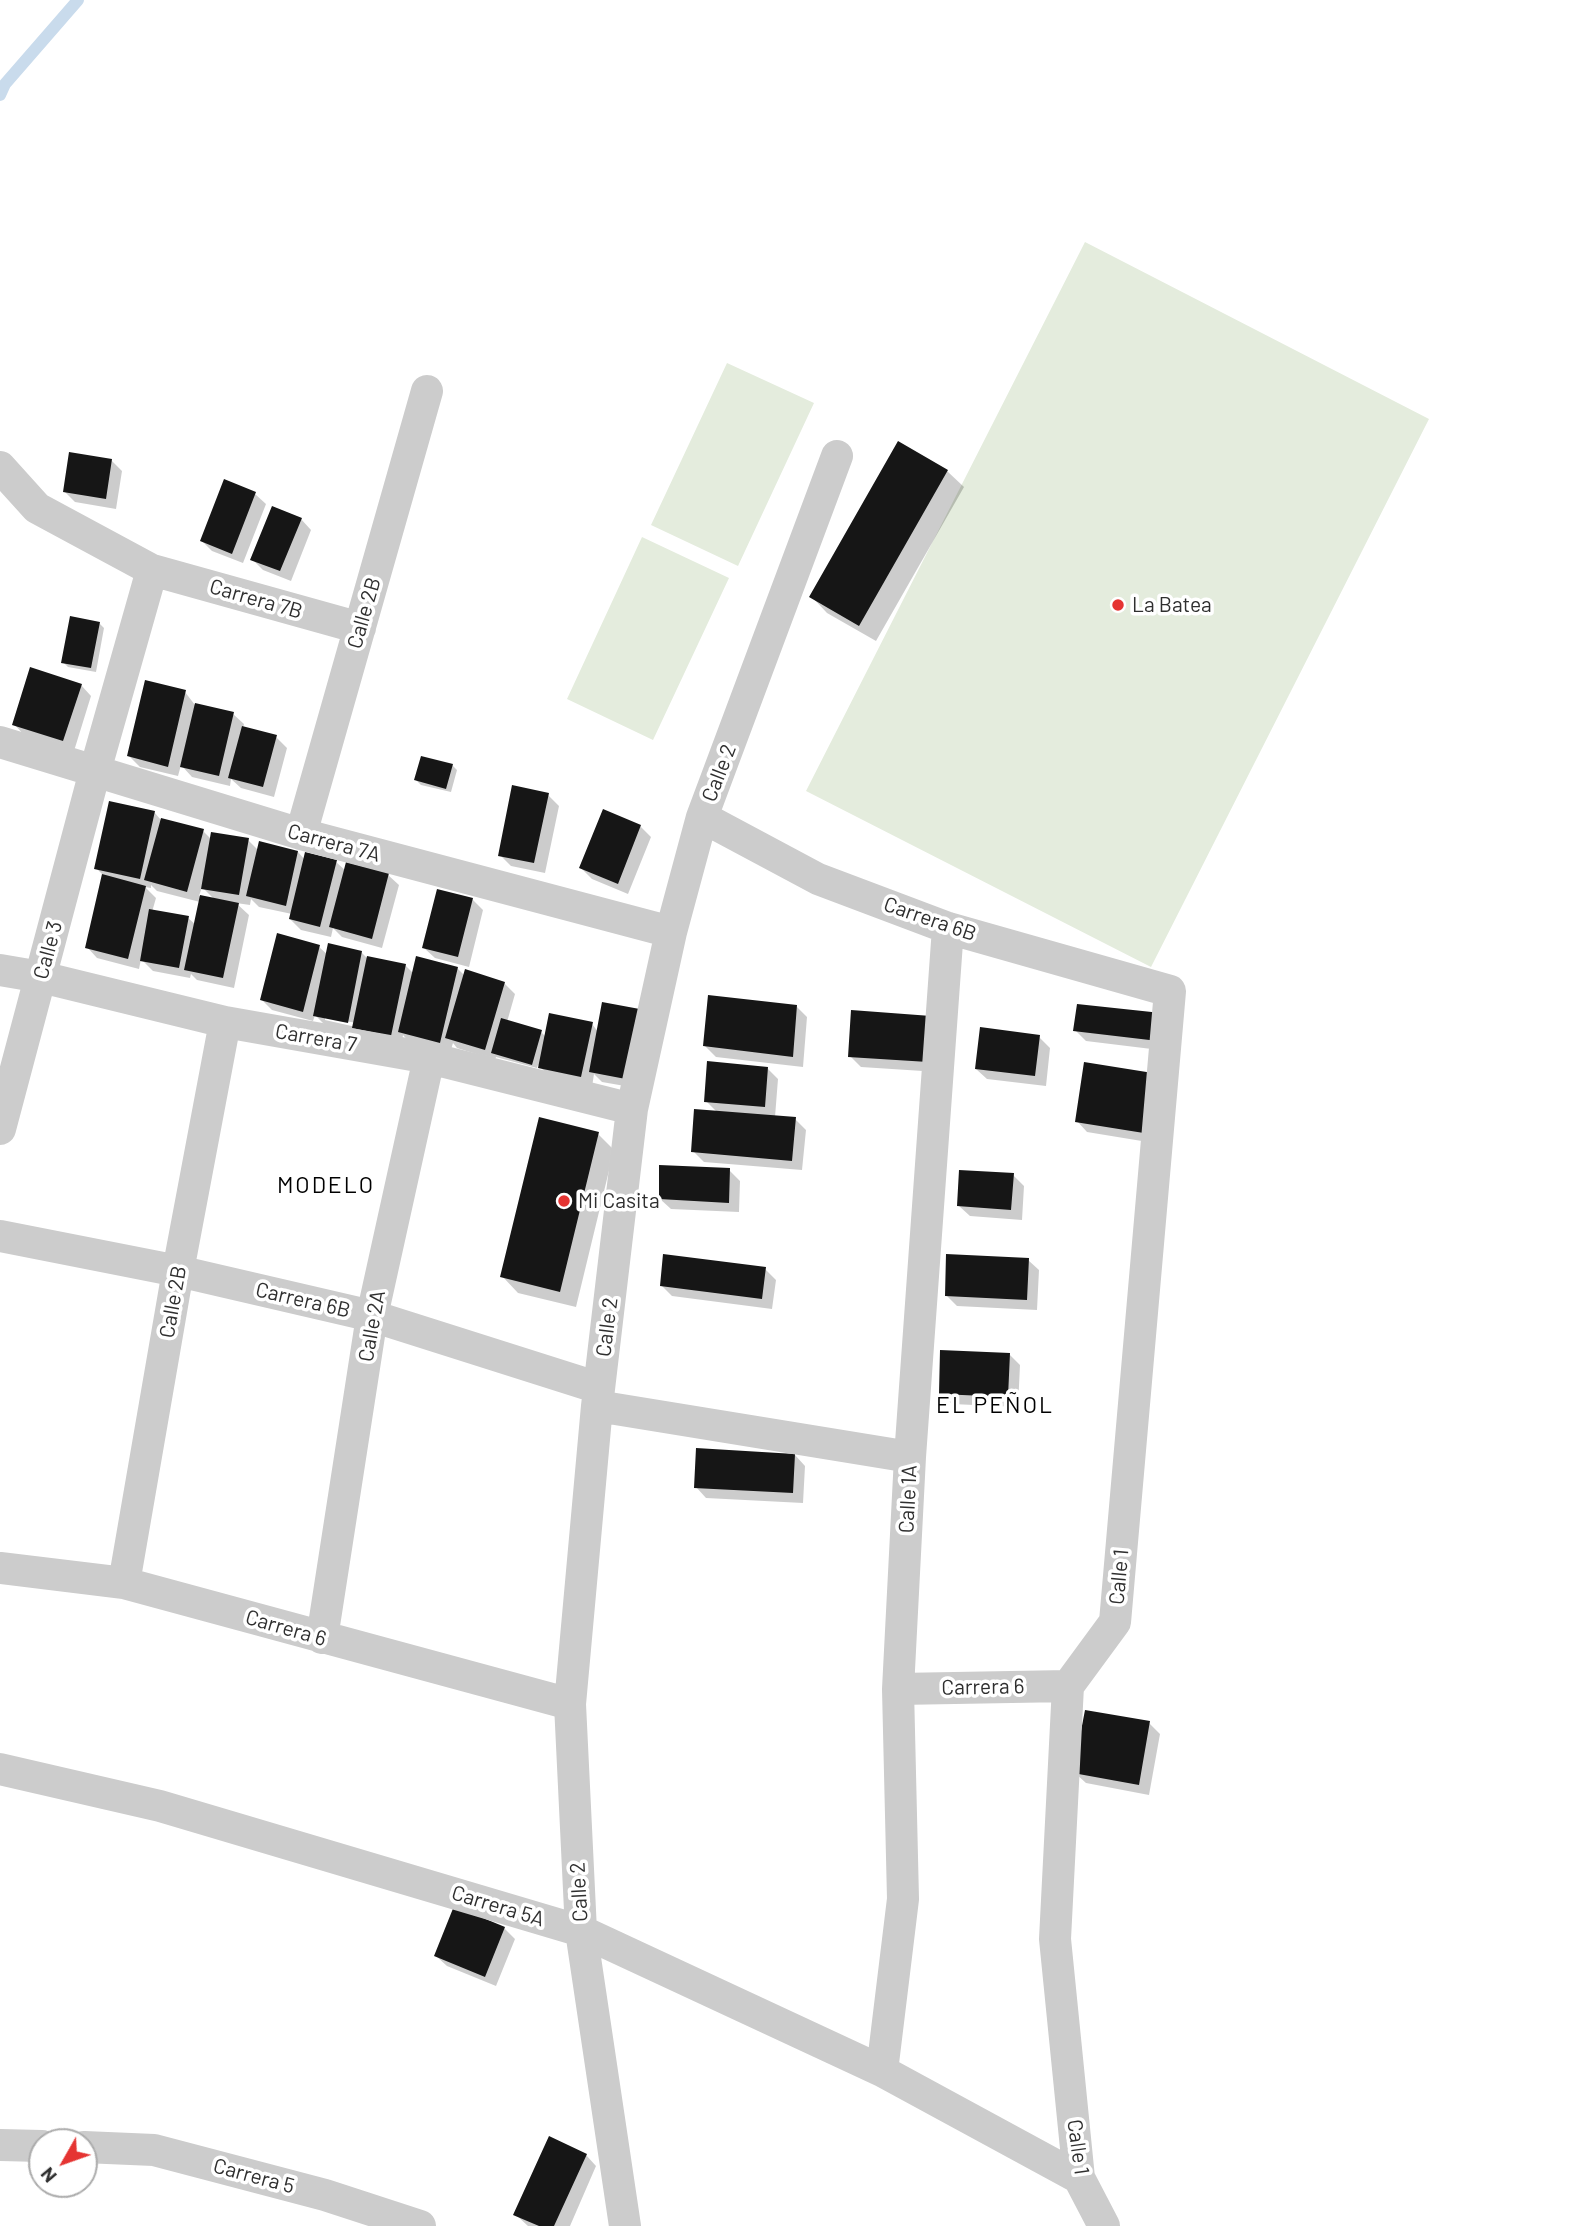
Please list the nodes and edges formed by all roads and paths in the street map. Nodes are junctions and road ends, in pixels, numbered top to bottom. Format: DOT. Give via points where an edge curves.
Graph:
graph roads {
  1 [pos="427,391"];
  2 [pos="837,456"];
  3 [pos="0,467"];
  4 [pos="152,570"];
  5 [pos="360,628"];
  6 [pos="0,742"];
  7 [pos="95,771"];
  8 [pos="702,817"];
  9 [pos="301,834"];
  10 [pos="948,928"];
  11 [pos="671,932"];
  12 [pos="0,970"];
  13 [pos="41,976"];
  14 [pos="1170,991"];
  15 [pos="225,1022"];
  16 [pos="429,1058"];
  17 [pos="632,1109"];
  18 [pos="0,1129"];
  19 [pos="0,1236"];
  20 [pos="178,1271"];
  21 [pos="372,1316"];
  22 [pos="598,1397"];
  23 [pos="910,1457"];
  24 [pos="0,1568"];
  25 [pos="124,1583"];
  26 [pos="322,1638"];
  27 [pos="1068,1686"];
  28 [pos="898,1689"];
  29 [pos="570,1704"];
  30 [pos="0,1769"];
  31 [pos="581,1931"];
  32 [pos="882,2071"];
  33 [pos="0,2145"];
  34 [pos="28,2146"];
  35 [pos="98,2148"];
  36 [pos="1079,2178"];
  37 [pos="420,2226"];
  38 [pos="625,2226"];
  39 [pos="1104,2226"];
  1 -- 5 [label="street, Calle 2B"];
  2 -- 8 [label="street, Calle 2"];
  3 -- 4 [label="street" via="37,508"];
  4 -- 5 [label="street, Carrera 7B"];
  4 -- 7 [label="street, Calle 3"];
  5 -- 9 [label="street, Calle 2B"];
  6 -- 7 [label="street, Carrera 7A"];
  7 -- 9 [label="street, Carrera 7A"];
  7 -- 13 [label="street, Calle 3"];
  8 -- 10 [label="street, Carrera 6B" via="818,879"];
  8 -- 11 [label="street, Calle 2"];
  9 -- 11 [label="street, Carrera 7A"];
  10 -- 14 [label="street, Carrera 6B"];
  10 -- 23 [label="street, Calle 1A"];
  11 -- 17 [label="street, Calle 2"];
  12 -- 13 [label="street, Carrera 7"];
  13 -- 15 [label="street, Carrera 7"];
  13 -- 18 [label="street, Calle 3"];
  14 -- 27 [label="street, Calle 1" via="1115,1622"];
  15 -- 16 [label="street, Carrera 7"];
  15 -- 20 [label="street, Calle 2B"];
  16 -- 17 [label="street, Carrera 7"];
  16 -- 21 [label="street, Calle 2A"];
  17 -- 22 [label="street, Calle 2"];
  19 -- 20 [label="street, Carrera 6B"];
  20 -- 21 [label="street, Carrera 6B"];
  20 -- 25 [label="street, Calle 2B"];
  21 -- 22 [label="street, Carrera 6B"];
  21 -- 26 [label="street, Calle 2A"];
  22 -- 23 [label="street, Carrera 6B"];
  22 -- 29 [label="street, Calle 2"];
  23 -- 28 [label="street, Calle 1A"];
  24 -- 25 [label="street, Carrera 6"];
  25 -- 26 [label="street, Carrera 6"];
  26 -- 29 [label="street, Carrera 6"];
  27 -- 28 [label="street, Carrera 6"];
  27 -- 36 [label="street, Calle 1" via="1055,1939"];
  28 -- 32 [label="street, Calle 1A" via="903,1899"];
  29 -- 31 [label="street, Calle 2"];
  30 -- 31 [label="street, Carrera 5A" via="160,1806"];
  31 -- 32 [label="street, Carrera 5A"];
  31 -- 38 [label="street, Calle 2"];
  32 -- 36 [label="street, Carrera 5A"];
  33 -- 34 [label="street"];
  35 -- 37 [label="street, Carrera 5" via="154,2150 325,2195"];
  36 -- 39 [label="street, Calle 1"];
}
